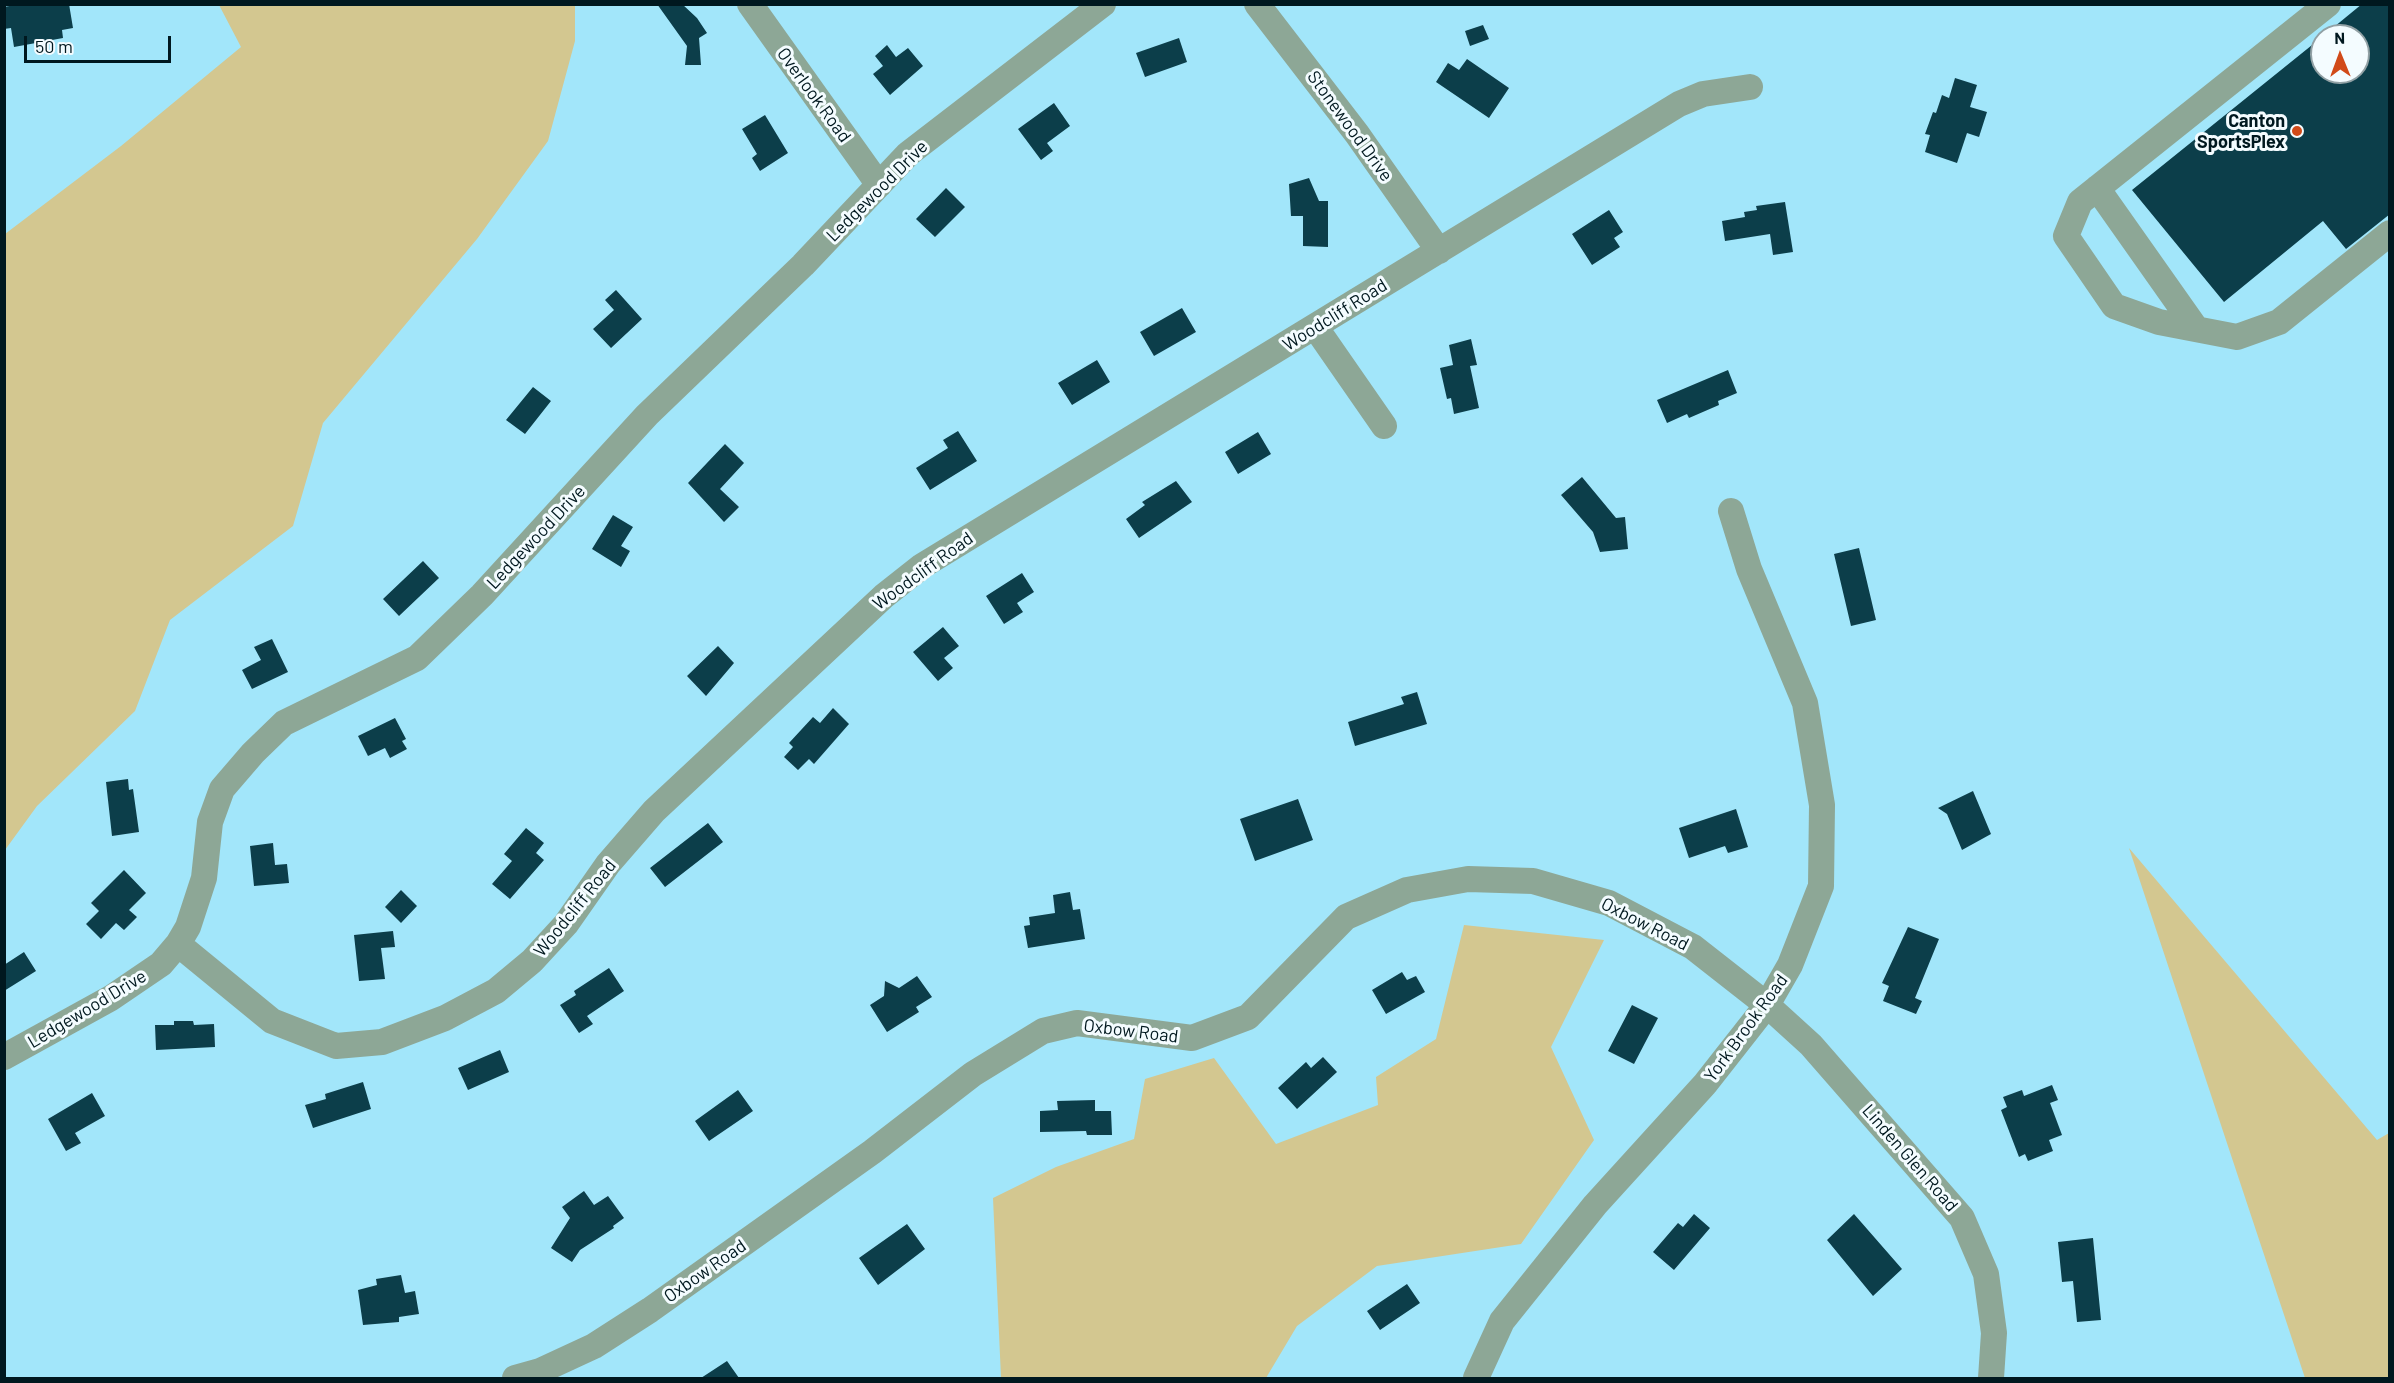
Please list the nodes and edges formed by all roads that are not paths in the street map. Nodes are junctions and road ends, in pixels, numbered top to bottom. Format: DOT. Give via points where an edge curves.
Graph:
graph roads {
  1 [pos="750,4"];
  2 [pos="1103,4"];
  3 [pos="1257,4"];
  4 [pos="2328,4"];
  5 [pos="1750,87"];
  6 [pos="879,184"];
  7 [pos="2097,188"];
  8 [pos="2390,233"];
  9 [pos="1438,251"];
  10 [pos="2195,327"];
  11 [pos="1316,328"];
  12 [pos="1384,426"];
  13 [pos="1731,511"];
  14 [pos="178,944"];
  15 [pos="1767,1005"];
  16 [pos="4,1057"];
  17 [pos="515,1378"];
  18 [pos="1476,1378"];
  19 [pos="1991,1378"];
  1 -- 6 [label="street, Overlook Road"];
  2 -- 6 [label="street, Ledgewood Drive" via="908,154"];
  3 -- 9 [label="street, Stonewood Drive" via="1357,134"];
  4 -- 7 [label="street"];
  5 -- 9 [label="street, Woodcliff Road" via="1719,90 1679,104"];
  6 -- 14 [label="street, Ledgewood Drive" via="803,265 647,415 482,595 417,658 284,723 253,753 222,789 210,822 204,878 188,927"];
  7 -- 10 [label="street"];
  7 -- 10 [label="street" via="2080,202 2066,236 2114,306 2159,322"];
  8 -- 10 [label="street" via="2279,322 2238,337"];
  9 -- 11 [label="street, Woodcliff Road"];
  11 -- 12 [label="street"];
  11 -- 14 [label="street, Woodcliff Road" via="965,538 884,596 654,811 608,864 566,924 532,961 496,991 445,1018 382,1042 336,1046 272,1021"];
  13 -- 15 [label="street, York Brook Road" via="1749,569 1805,703 1822,805 1821,886 1791,965"];
  14 -- 16 [label="street, Ledgewood Drive" via="162,964 111,998"];
  15 -- 17 [label="street, Oxbow Road" via="1693,947 1610,903 1533,881 1468,879 1407,890 1346,917 1248,1017 1192,1038 1077,1023 1043,1031 973,1074 872,1152 650,1310 594,1346"];
  15 -- 18 [label="street, York Brook Road" via="1705,1084 1595,1204 1502,1321"];
  15 -- 19 [label="street, Linden Glen Road" via="1811,1045 1962,1218 1986,1274 1994,1333"];
}
